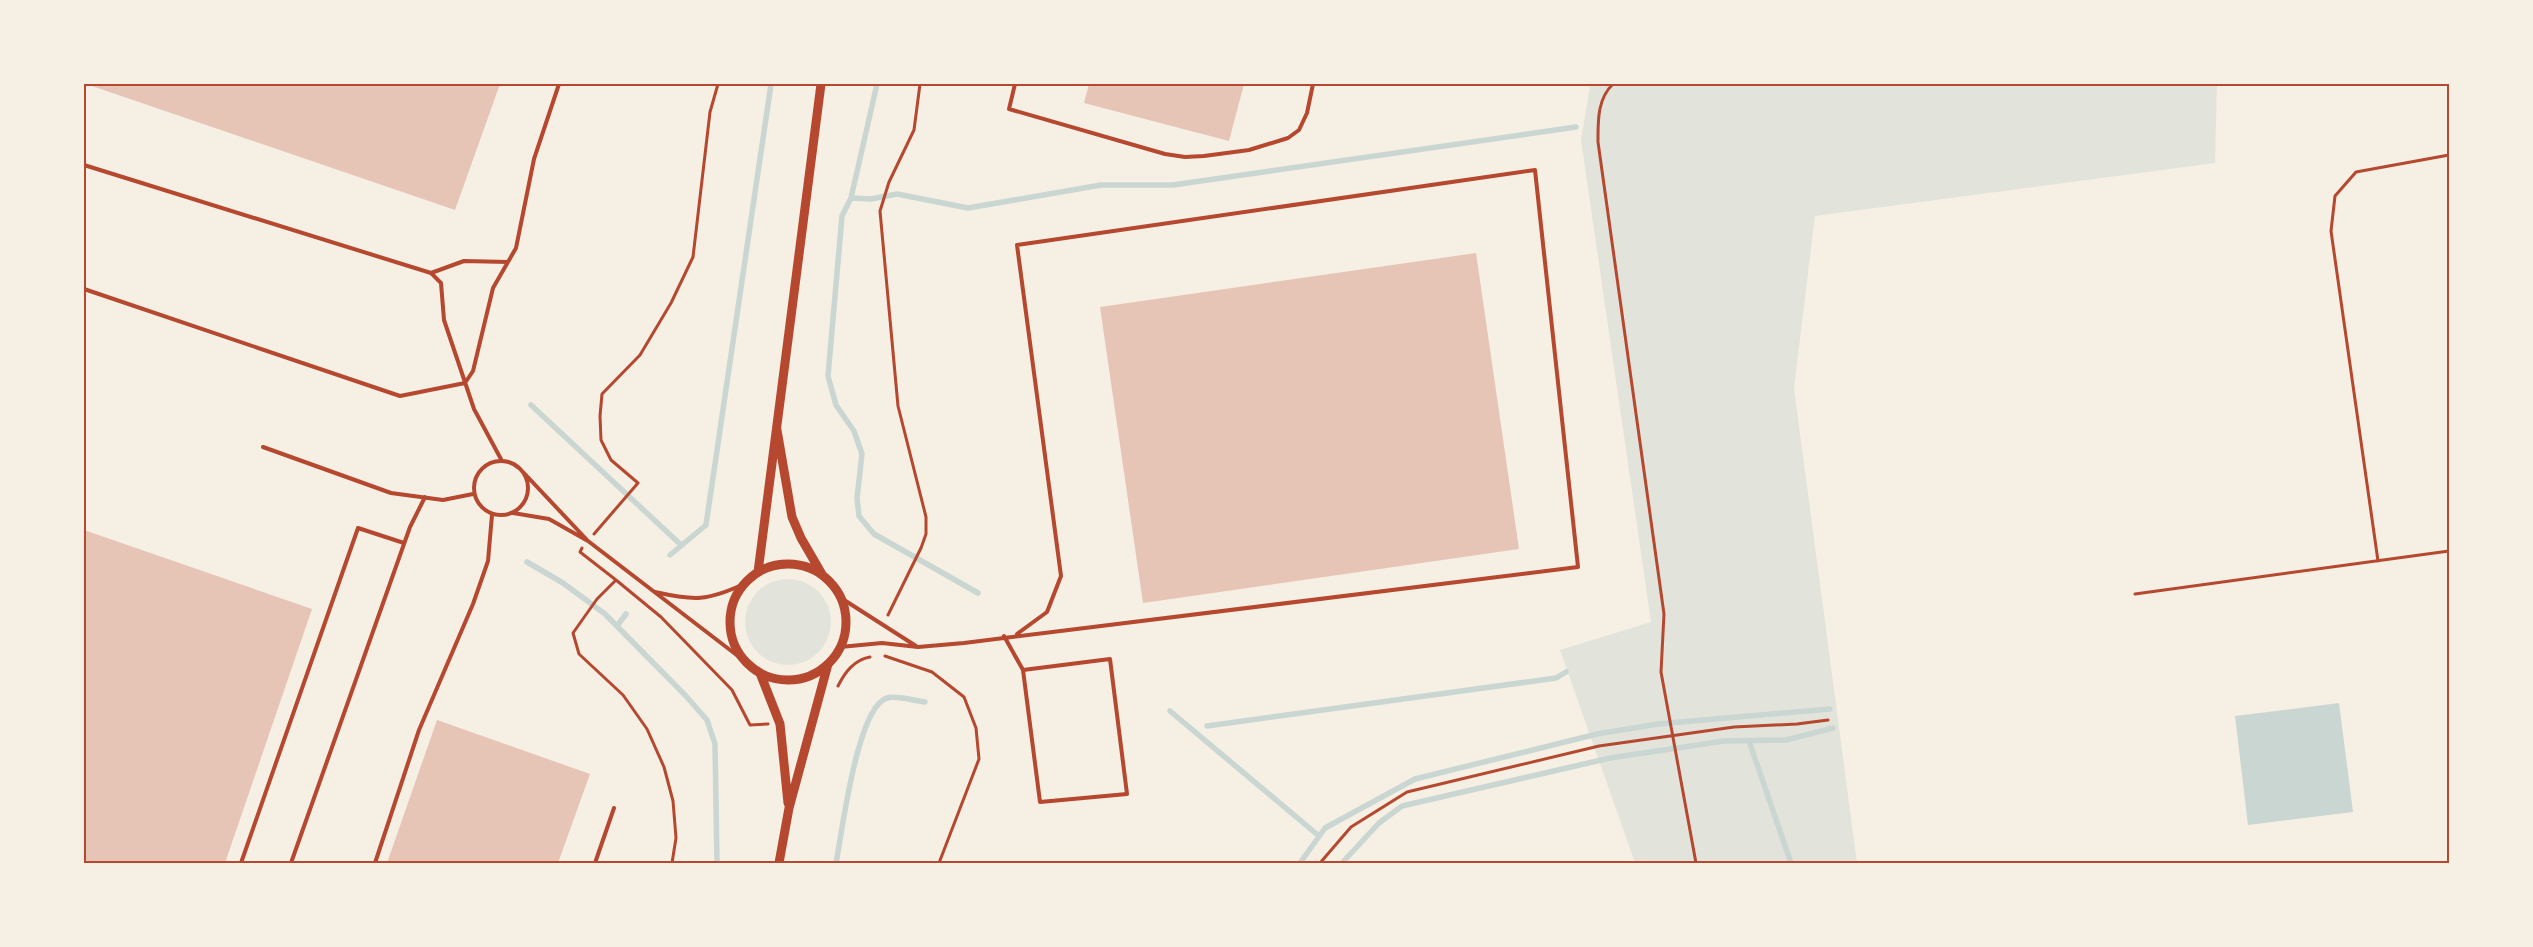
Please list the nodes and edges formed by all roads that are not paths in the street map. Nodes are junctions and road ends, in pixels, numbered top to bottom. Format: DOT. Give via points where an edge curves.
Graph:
graph roads {
  1 [pos="559,84"];
  2 [pos="821,84"];
  3 [pos="1015,84"];
  4 [pos="1313,84"];
  5 [pos="84,165"];
  6 [pos="508,262"];
  7 [pos="432,273"];
  8 [pos="84,288"];
  9 [pos="465,383"];
  10 [pos="776,420"];
  11 [pos="263,447"];
  12 [pos="502,461"];
  13 [pos="523,472"];
  14 [pos="474,494"];
  15 [pos="425,497"];
  16 [pos="514,513"];
  17 [pos="492,514"];
  18 [pos="588,541"];
  19 [pos="404,544"];
  20 [pos="758,572"];
  21 [pos="824,577"];
  22 [pos="744,584"];
  23 [pos="653,592"];
  24 [pos="840,598"];
  25 [pos="1017,634"];
  26 [pos="1004,636"];
  27 [pos="840,647"];
  28 [pos="918,647"];
  29 [pos="747,663"];
  30 [pos="828,664"];
  31 [pos="1023,670"];
  32 [pos="760,673"];
  33 [pos="614,808"];
  34 [pos="789,808"];
  35 [pos="241,863"];
  36 [pos="291,863"];
  37 [pos="375,863"];
  38 [pos="595,863"];
  39 [pos="779,863"];
  1 -- 6 [label="lane" via="534,159 516,248"];
  2 -- 10 [label="street"];
  3 -- 4 [label="lane" via="1009,109 1185,157 1249,150 1288,138 1299,130"];
  5 -- 7 [label="lane"];
  6 -- 7 [label="lane" via="464,261"];
  6 -- 9 [label="lane" via="493,288 473,371"];
  7 -- 9 [label="lane" via="441,284 444,320"];
  8 -- 9 [label="lane" via="400,396"];
  9 -- 12 [label="lane" via="474,409"];
  10 -- 20 [label="street"];
  10 -- 21 [label="street" via="792,517"];
  11 -- 15 [label="lane" via="391,493"];
  12 -- 13 [label="lane" via="516,465"];
  12 -- 14 [label="lane" via="490,463 480,470 473,486"];
  13 -- 16 [label="lane" via="528,495"];
  13 -- 18 [label="lane"];
  14 -- 15 [label="lane" via="443,500"];
  14 -- 17 [label="lane" via="484,510"];
  15 -- 19 [label="lane"];
  16 -- 17 [label="lane" via="506,516"];
  16 -- 18 [label="lane" via="549,519"];
  17 -- 37 [label="lane" via="488,560 473,604 419,730"];
  18 -- 23 [label="lane"];
  19 -- 35 [label="lane" via="358,528"];
  19 -- 36 [label="lane"];
  20 -- 21 [label="street" via="774,565 791,564 809,568"];
  20 -- 22 [label="street"];
  21 -- 24 [label="street"];
  22 -- 23 [label="lane" via="719,595 686,600"];
  22 -- 29 [label="street" via="734,599 730,616 737,650"];
  23 -- 29 [label="lane"];
  24 -- 27 [label="street" via="845,622"];
  24 -- 28 [label="lane"];
  25 -- 25 [label="lane" via="1047,612 1061,576 1017,245 1535,170 1578,567 1087,629"];
  25 -- 26 [label="lane"];
  26 -- 28 [label="lane"];
  26 -- 31 [label="lane"];
  27 -- 28 [label="lane" via="882,643"];
  27 -- 30 [label="street"];
  29 -- 32 [label="street"];
  30 -- 32 [label="street" via="796,680"];
  30 -- 34 [label="street"];
  31 -- 31 [label="lane" via="1110,659 1128,794 1040,802"];
  32 -- 34 [label="street" via="780,724"];
  33 -- 38 [label="lane"];
  34 -- 39 [label="street"];
}
